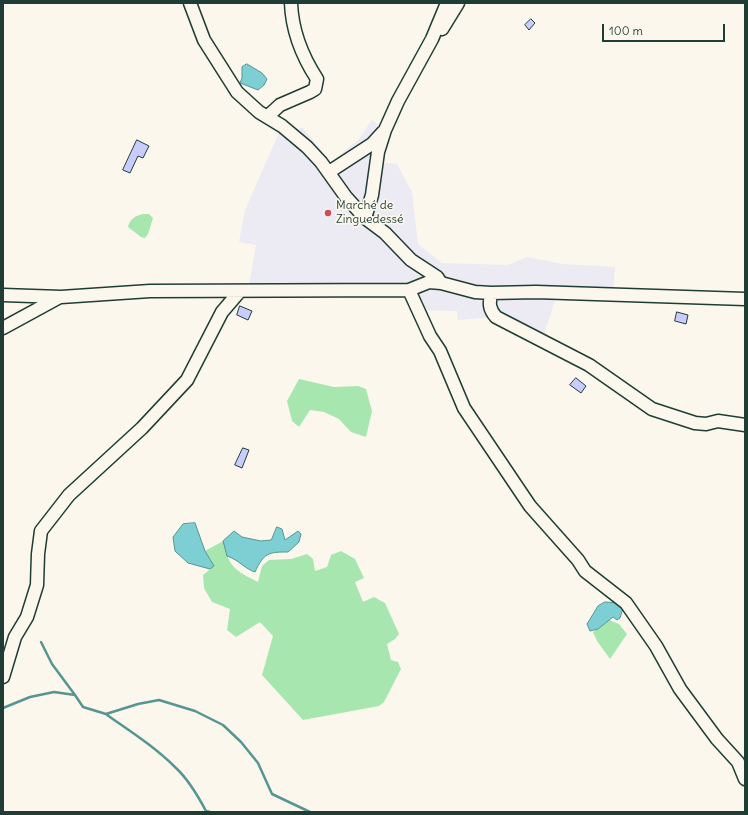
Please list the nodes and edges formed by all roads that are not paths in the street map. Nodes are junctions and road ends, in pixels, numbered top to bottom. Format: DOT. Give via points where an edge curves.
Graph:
graph roads {
  1 [pos="190,3"];
  2 [pos="291,3"];
  3 [pos="447,3"];
  4 [pos="458,3"];
  5 [pos="432,40"];
  6 [pos="268,116"];
  7 [pos="385,130"];
  8 [pos="329,172"];
  9 [pos="365,218"];
  10 [pos="441,283"];
  11 [pos="409,290"];
  12 [pos="240,291"];
  13 [pos="491,293"];
  14 [pos="3,295"];
  15 [pos="61,297"];
  16 [pos="745,299"];
  17 [pos="20,319"];
  18 [pos="3,320"];
  19 [pos="3,328"];
  20 [pos="745,425"];
  21 [pos="3,677"];
  22 [pos="745,779"];
  1 -- 6 [label="street" via="204,40 237,92 259,112"];
  2 -- 6 [label="street" via="297,38 317,79 315,89 280,105"];
  3 -- 5 [label="street"];
  4 -- 5 [label="street"];
  5 -- 7 [label="street"];
  6 -- 8 [label="street" via="306,147"];
  7 -- 8 [label="street" via="372,144"];
  7 -- 9 [label="street"];
  8 -- 9 [label="street" via="346,197"];
  9 -- 10 [label="street" via="385,233 411,260 437,277"];
  10 -- 11 [label="street" via="429,282"];
  10 -- 13 [label="street" via="475,292"];
  11 -- 12 [label="street"];
  11 -- 22 [label="street" via="430,336 440,351 464,408 530,506 585,571 626,603 656,646 680,689 738,762"];
  12 -- 15 [label="street" via="150,291"];
  12 -- 21 [label="street" via="222,312 187,380 142,428 69,495 41,531 37,585 27,617 15,637"];
  13 -- 16 [label="street" via="536,292"];
  13 -- 20 [label="street" via="490,310 496,317 588,365 652,409 695,423 718,421"];
  14 -- 15 [label="street"];
  15 -- 17 [label="street"];
  17 -- 18 [label="street"];
  17 -- 19 [label="street"];
}
